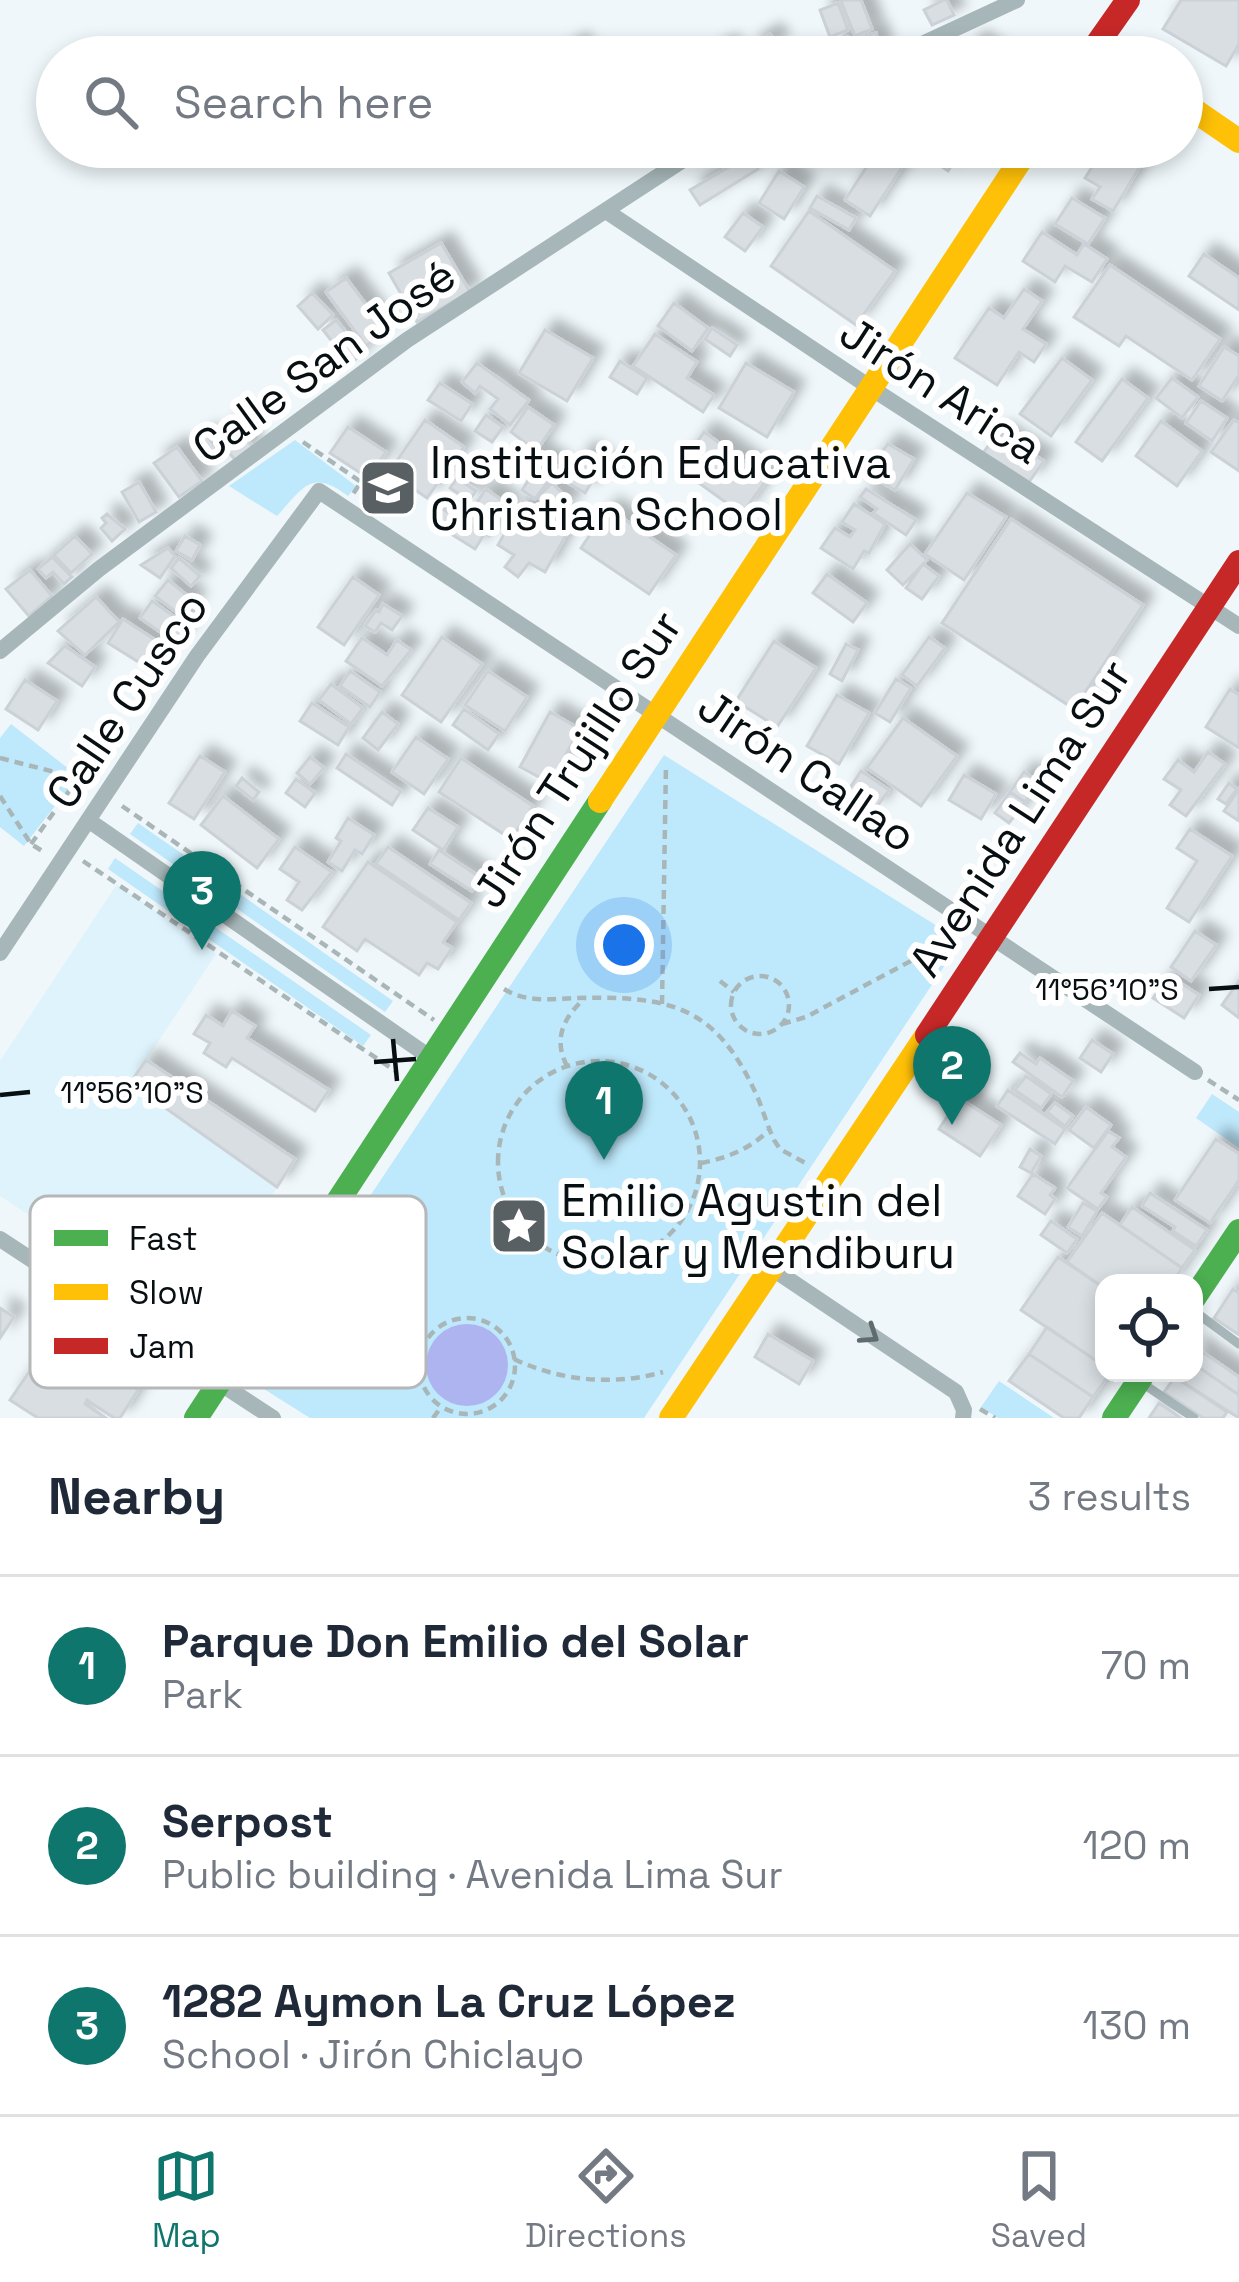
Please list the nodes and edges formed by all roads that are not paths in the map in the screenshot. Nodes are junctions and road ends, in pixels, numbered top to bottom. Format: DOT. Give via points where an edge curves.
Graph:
graph roads {
  1 [pos="1018,0"];
  2 [pos="1128,0"];
  3 [pos="940,36"];
  4 [pos="1109,36"];
  5 [pos="1203,116"];
  6 [pos="1239,141"];
  7 [pos="671,168"];
  8 [pos="1015,168"];
  9 [pos="606,211"];
  10 [pos="871,388"];
  11 [pos="319,491"];
  12 [pos="1239,562"];
  13 [pos="1210,606"];
  14 [pos="1239,626"];
  15 [pos="0,651"];
  16 [pos="656,714"];
  17 [pos="88,820"];
  18 [pos="992,937"];
  19 [pos="0,953"];
  20 [pos="431,1058"];
  21 [pos="1196,1072"];
  22 [pos="341,1196"];
  23 [pos="1239,1231"];
  24 [pos="0,1239"];
  25 [pos="30,1259"];
  26 [pos="773,1269"];
  27 [pos="1203,1285"];
  28 [pos="1203,1318"];
  29 [pos="1239,1344"];
  30 [pos="1139,1382"];
  31 [pos="1148,1382"];
  32 [pos="217,1388"];
  33 [pos="228,1388"];
  34 [pos="964,1414"];
  35 [pos="196,1418"];
  36 [pos="273,1418"];
  37 [pos="671,1418"];
  38 [pos="1114,1418"];
  39 [pos="1194,1418"];
  1 -- 3 [label="street"];
  2 -- 4 [label="main road"];
  5 -- 6 [label="main road"];
  7 -- 9 [label="street, Calle San José"];
  8 -- 10 [label="main road, Jirón Trujillo Sur"];
  9 -- 10 [label="street, Jirón Arica"];
  9 -- 15 [label="street, Calle San José" via="389,353"];
  10 -- 13 [label="street, Jirón Arica"];
  10 -- 16 [label="main road, Jirón Trujillo Sur"];
  11 -- 16 [label="street, Jirón Callao"];
  11 -- 17 [label="street, Calle Cusco"];
  12 -- 13 [label="main road, Avenida Lima Sur"];
  13 -- 14 [label="street, Jirón Arica"];
  13 -- 18 [label="main road, Avenida Lima Sur"];
  16 -- 18 [label="street, Jirón Callao"];
  16 -- 20 [label="main road, Jirón Trujillo Sur"];
  17 -- 19 [label="street, Calle Cusco"];
  17 -- 20 [label="street"];
  18 -- 21 [label="street, Jirón Callao"];
  18 -- 26 [label="main road, Avenida Lima Sur"];
  20 -- 22 [label="main road, Jirón Trujillo Sur"];
  23 -- 27 [label="main road"];
  24 -- 25 [label="street"];
  26 -- 34 [label="street, one-way" via="956,1392"];
  26 -- 37 [label="main road, Avenida Lima Sur"];
  28 -- 29 [label="lane"];
  30 -- 38 [label="main road"];
  31 -- 39 [label="lane"];
  32 -- 35 [label="main road, Jirón Trujillo Sur"];
  33 -- 36 [label="street"];
}
